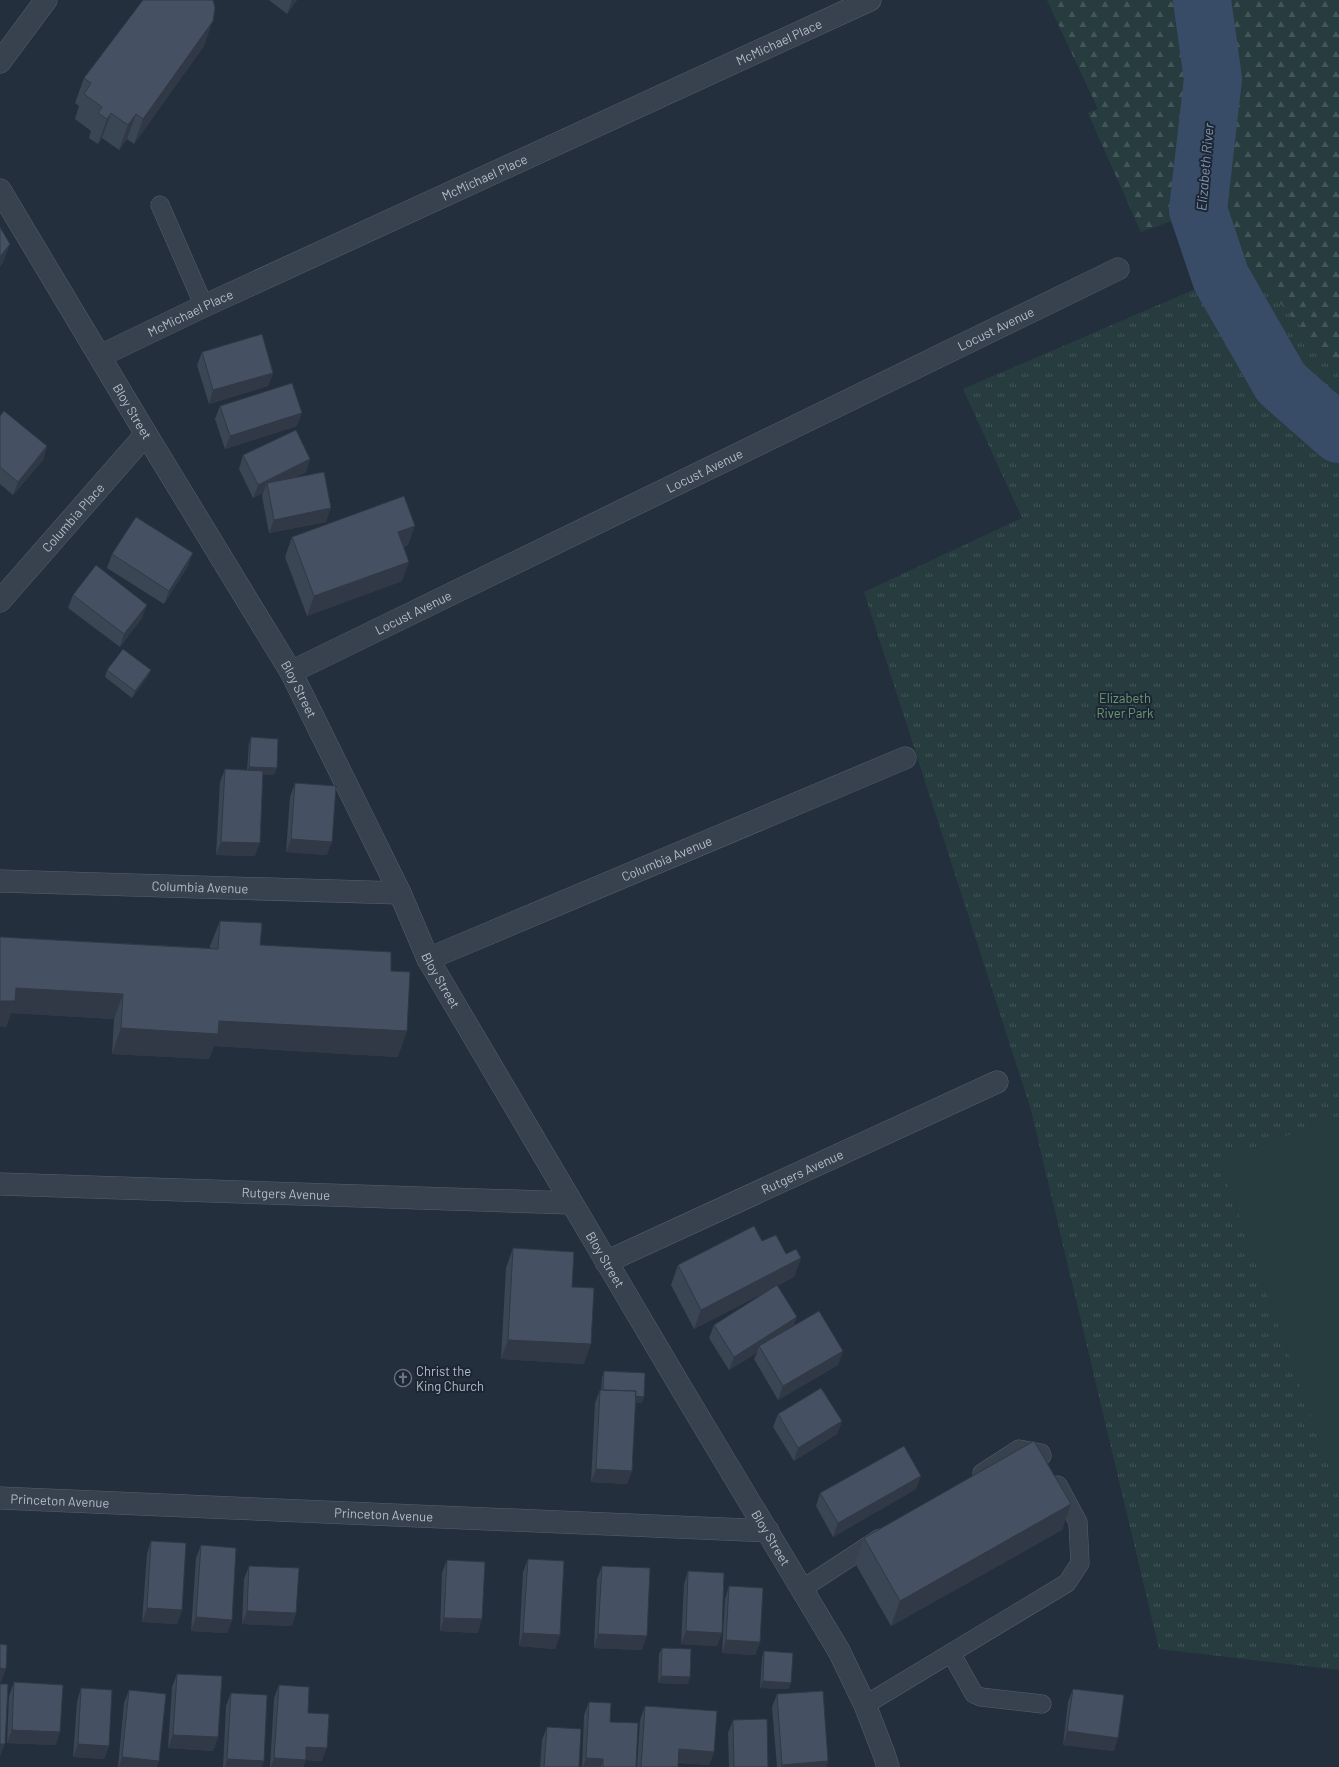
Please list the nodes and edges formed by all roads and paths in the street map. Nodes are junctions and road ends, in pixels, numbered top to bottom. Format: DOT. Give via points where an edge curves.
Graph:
graph roads {
  1 [pos="46,0"];
  2 [pos="870,0"];
  3 [pos="0,62"];
  4 [pos="0,190"];
  5 [pos="160,205"];
  6 [pos="1118,269"];
  7 [pos="204,306"];
  8 [pos="100,356"];
  9 [pos="146,434"];
  10 [pos="0,601"];
  11 [pos="291,672"];
  12 [pos="905,758"];
  13 [pos="0,881"];
  14 [pos="400,893"];
  15 [pos="428,959"];
  16 [pos="998,1082"];
  17 [pos="0,1184"];
  18 [pos="572,1203"];
  19 [pos="606,1262"];
  20 [pos="965,1484"];
  21 [pos="0,1498"];
  22 [pos="768,1531"];
  23 [pos="891,1531"];
  24 [pos="802,1589"];
  25 [pos="951,1653"];
  26 [pos="1042,1704"];
  27 [pos="865,1705"];
  28 [pos="888,1767"];
  1 -- 3 [label="street"];
  2 -- 7 [label="street, McMichael Place"];
  4 -- 8 [label="street, Bloy Street"];
  5 -- 7 [label="lane"];
  6 -- 11 [label="street, Locust Avenue"];
  7 -- 8 [label="street, McMichael Place"];
  8 -- 9 [label="street, Bloy Street"];
  9 -- 10 [label="street, Columbia Place"];
  9 -- 11 [label="street, Bloy Street"];
  11 -- 14 [label="street, Bloy Street"];
  12 -- 15 [label="street, Columbia Avenue"];
  13 -- 14 [label="street, Columbia Avenue"];
  14 -- 15 [label="street, Bloy Street"];
  15 -- 18 [label="street, Bloy Street"];
  16 -- 19 [label="street, Rutgers Avenue"];
  17 -- 18 [label="street, Rutgers Avenue"];
  18 -- 19 [label="street, Bloy Street"];
  19 -- 22 [label="street, Bloy Street"];
  20 -- 25 [label="lane" via="1019,1449 1041,1453 1078,1522 1080,1563 1067,1583"];
  21 -- 22 [label="street, Princeton Avenue"];
  22 -- 24 [label="street, Bloy Street"];
  23 -- 24 [label="lane"];
  24 -- 27 [label="street, Bloy Street" via="839,1651"];
  25 -- 26 [label="lane" via="974,1694"];
  25 -- 27 [label="lane"];
  27 -- 28 [label="street, Bloy Street"];
}
